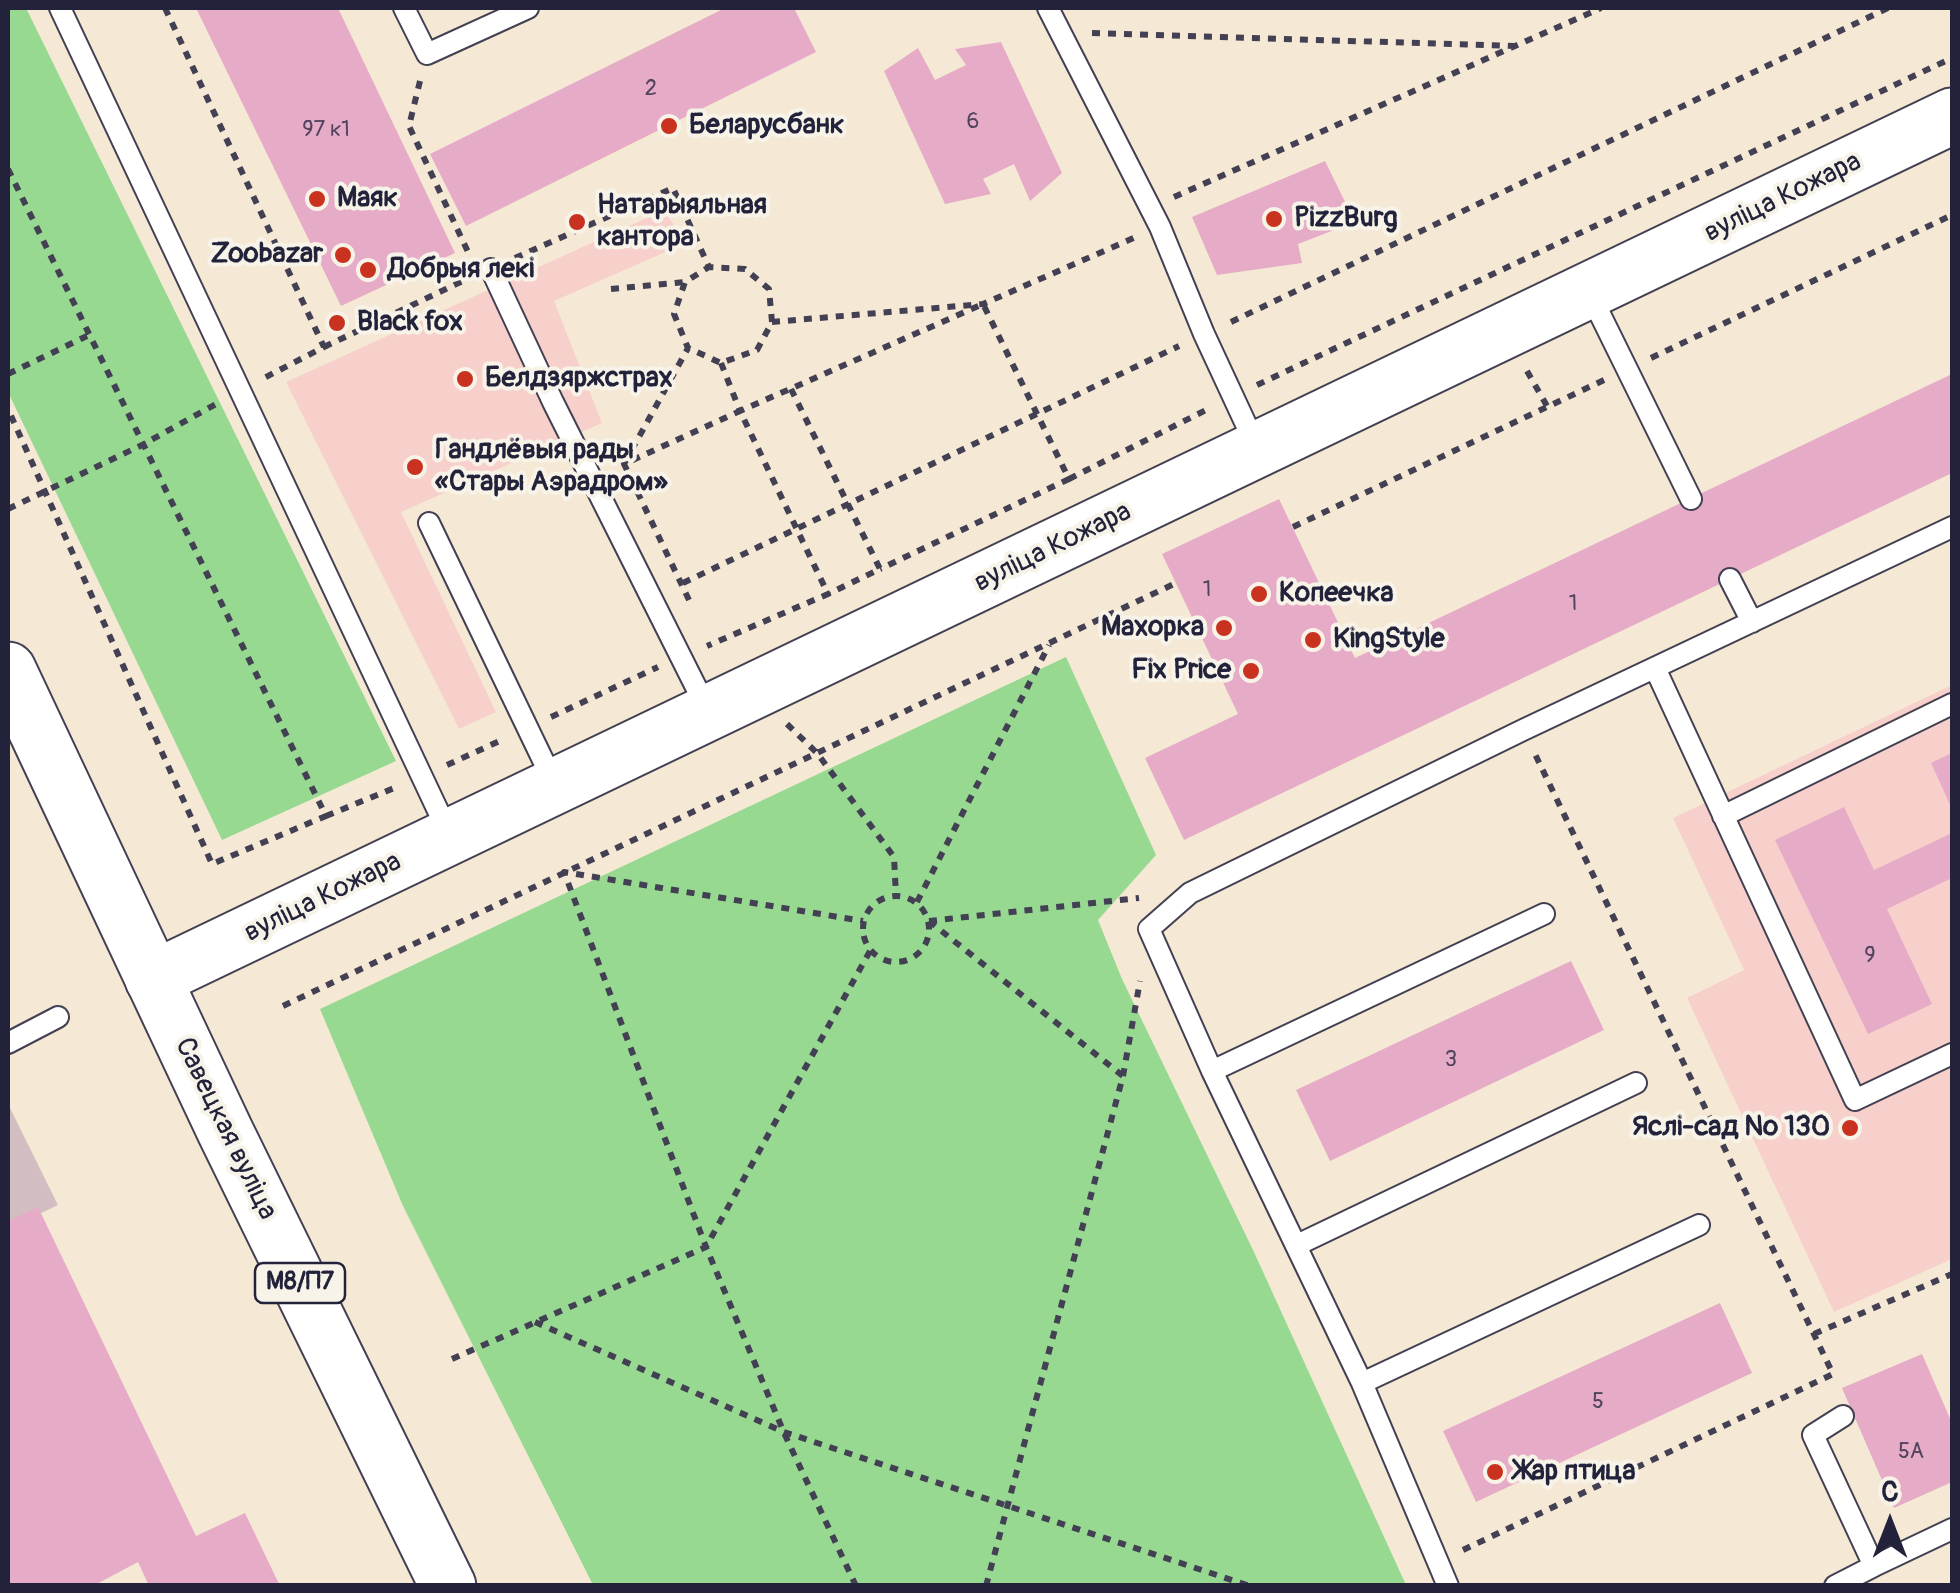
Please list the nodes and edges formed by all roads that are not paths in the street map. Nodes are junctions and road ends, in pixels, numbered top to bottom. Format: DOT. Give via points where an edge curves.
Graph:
graph roads {
  1 [pos="60,8"];
  2 [pos="404,8"];
  3 [pos="528,8"];
  4 [pos="1048,8"];
  5 [pos="1952,116"];
  6 [pos="491,268"];
  7 [pos="1589,292"];
  8 [pos="1258,450"];
  9 [pos="1691,499"];
  10 [pos="429,523"];
  11 [pos="1952,528"];
  12 [pos="1730,579"];
  13 [pos="1752,622"];
  14 [pos="1655,668"];
  15 [pos="8,670"];
  16 [pos="730,703"];
  17 [pos="1952,704"];
  18 [pos="556,786"];
  19 [pos="1723,816"];
  20 [pos="451,836"];
  21 [pos="1544,914"];
  22 [pos="153,980"];
  23 [pos="58,1017"];
  24 [pos="8,1043"];
  25 [pos="1952,1054"];
  26 [pos="1212,1071"];
  27 [pos="1636,1082"];
  28 [pos="1699,1225"];
  29 [pos="1297,1244"];
  30 [pos="1362,1383"];
  31 [pos="1843,1416"];
  32 [pos="1952,1529"];
  33 [pos="1874,1566"];
  34 [pos="448,1586"];
  35 [pos="1448,1586"];
  36 [pos="1835,1586"];
  1 -- 20 [label="lane"];
  2 -- 3 [label="lane" via="427,54"];
  4 -- 8 [label="lane" via="1155,217"];
  5 -- 7 [label="main road, вуліца Кожара"];
  6 -- 16 [label="lane" via="678,658"];
  7 -- 8 [label="main road, вуліца Кожара"];
  7 -- 9 [label="lane"];
  8 -- 16 [label="main road, вуліца Кожара"];
  10 -- 18 [label="lane"];
  11 -- 13 [label="lane"];
  12 -- 13 [label="lane"];
  13 -- 14 [label="lane"];
  14 -- 19 [label="lane"];
  14 -- 26 [label="lane" via="1190,893 1149,929"];
  15 -- 22 [label="main road, Савецкая вуліца / М8/П7"];
  16 -- 18 [label="main road, вуліца Кожара"];
  17 -- 19 [label="lane"];
  18 -- 20 [label="main road, вуліца Кожара"];
  19 -- 25 [label="lane" via="1855,1100"];
  20 -- 22 [label="main road, вуліца Кожара"];
  21 -- 26 [label="lane"];
  22 -- 34 [label="main road, Савецкая вуліца / М8/П7"];
  23 -- 24 [label="lane"];
  26 -- 29 [label="lane"];
  27 -- 29 [label="lane"];
  28 -- 30 [label="lane"];
  29 -- 30 [label="lane"];
  30 -- 35 [label="lane"];
  31 -- 33 [label="lane" via="1813,1435"];
  32 -- 33 [label="lane"];
  33 -- 36 [label="lane"];
}
